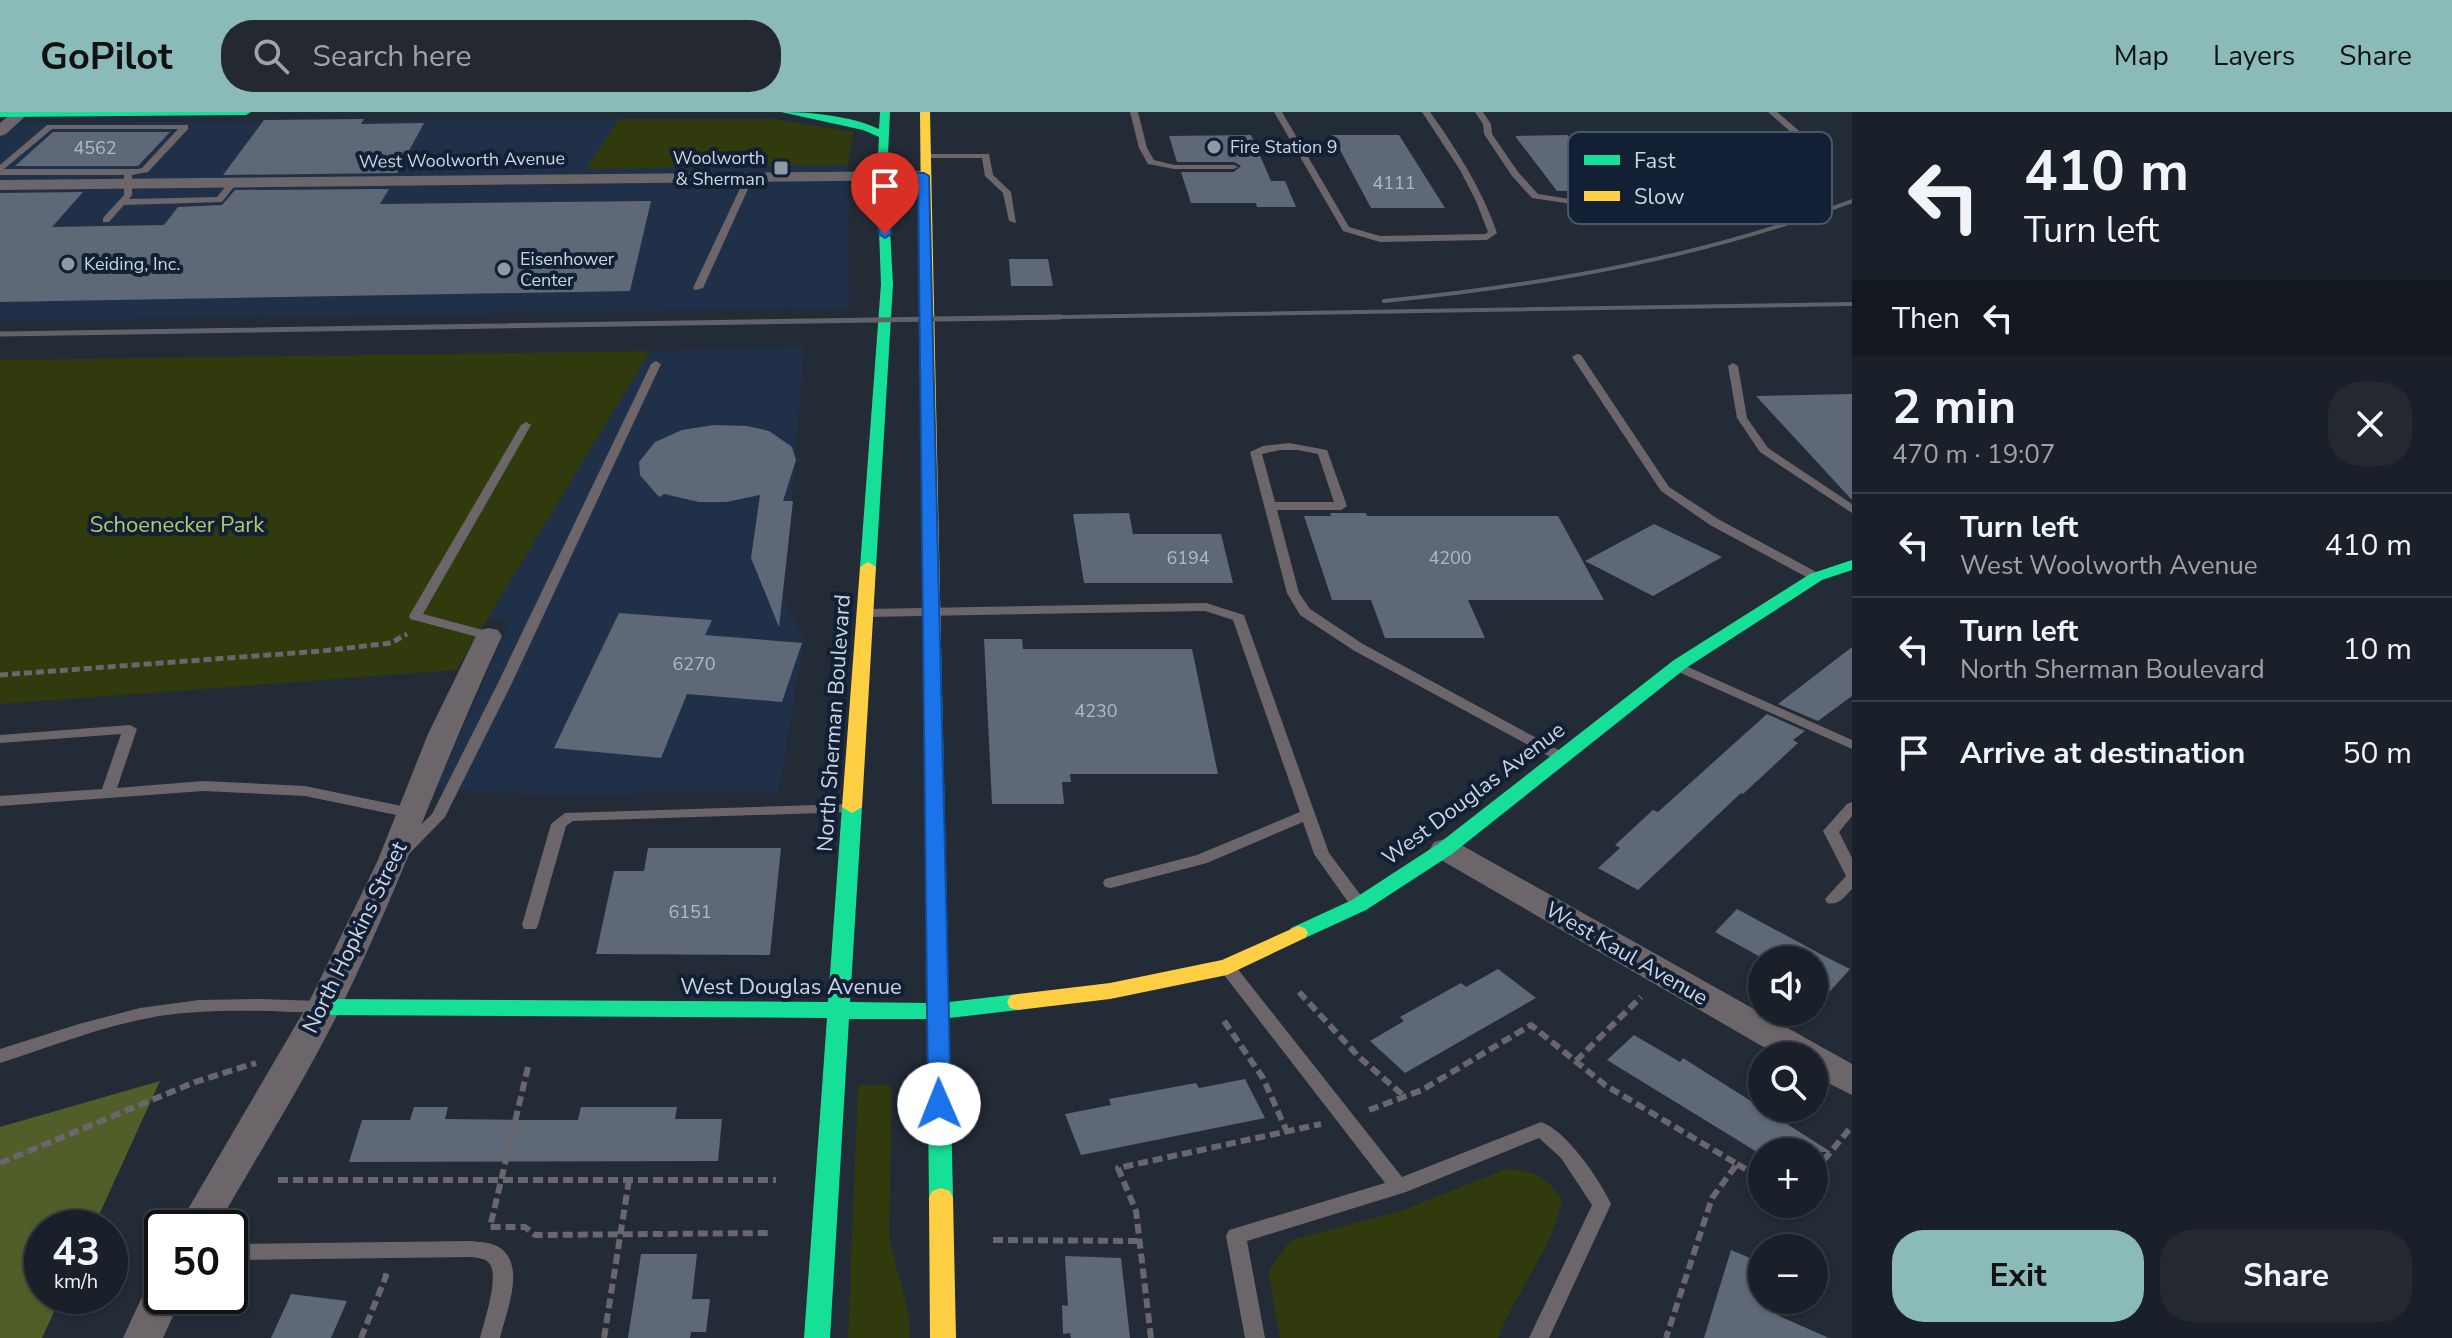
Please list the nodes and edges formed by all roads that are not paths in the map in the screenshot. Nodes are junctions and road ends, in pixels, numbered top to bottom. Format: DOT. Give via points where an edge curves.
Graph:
graph roads {
  1 [pos="246,112"];
  2 [pos="786,112"];
  3 [pos="885,112"];
  4 [pos="925,112"];
  5 [pos="1134,112"];
  6 [pos="1278,112"];
  7 [pos="1426,112"];
  8 [pos="1479,112"];
  9 [pos="1772,112"];
  10 [pos="21,113"];
  11 [pos="0,114"];
  12 [pos="0,131"];
  13 [pos="1795,132"];
  14 [pos="885,136"];
  15 [pos="924,156"];
  16 [pos="1234,167"];
  17 [pos="0,171"];
  18 [pos="882,176"];
  19 [pos="924,176"];
  20 [pos="128,178"];
  21 [pos="749,178"];
  22 [pos="233,183"];
  23 [pos="0,185"];
  24 [pos="122,202"];
  25 [pos="1568,202"];
  26 [pos="106,220"];
  27 [pos="1013,221"];
  28 [pos="698,288"];
  29 [pos="1577,357"];
  30 [pos="656,364"];
  31 [pos="1733,366"];
  32 [pos="526,425"];
  33 [pos="1270,506"];
  34 [pos="1852,509"];
  35 [pos="1852,565"];
  36 [pos="1816,577"];
  37 [pos="864,613"];
  38 [pos="932,613"];
  39 [pos="489,636"];
  40 [pos="1677,666"];
  41 [pos="0,739"];
  42 [pos="1852,745"];
  43 [pos="1562,757"];
  44 [pos="108,792"];
  45 [pos="0,801"];
  46 [pos="1852,807"];
  47 [pos="851,809"];
  48 [pos="411,813"];
  49 [pos="1306,815"];
  50 [pos="1445,849"];
  51 [pos="393,860"];
  52 [pos="1852,873"];
  53 [pos="1852,880"];
  54 [pos="1111,883"];
  55 [pos="1833,899"];
  56 [pos="1359,905"];
  57 [pos="530,925"];
  58 [pos="1227,967"];
  59 [pos="324,1007"];
  60 [pos="837,1011"];
  61 [pos="938,1011"];
  62 [pos="1783,1042"];
  63 [pos="0,1056"];
  64 [pos="1828,1067"];
  65 [pos="1852,1081"];
  66 [pos="1399,1187"];
  67 [pos="206,1210"];
  68 [pos="248,1252"];
  69 [pos="154,1314"];
  70 [pos="143,1338"];
  71 [pos="490,1338"];
  72 [pos="817,1338"];
  73 [pos="943,1338"];
  74 [pos="1255,1338"];
  75 [pos="1539,1338"];
  1 -- 10 [label="main road"];
  2 -- 14 [label="main road" via="866,127"];
  3 -- 14 [label="main road, North Sherman Boulevard"];
  4 -- 15 [label="main road"];
  5 -- 16 [label="lane" via="1151,162"];
  6 -- 7 [label="lane" via="1346,229 1380,239 1487,237 1493,233 1487,213"];
  8 -- 25 [label="lane" via="1488,134 1535,196"];
  9 -- 13 [label="lane"];
  10 -- 11 [label="main road"];
  10 -- 12 [label="street"];
  14 -- 18 [label="main road, North Sherman Boulevard"];
  15 -- 19 [label="main road"];
  15 -- 27 [label="lane" via="986,156 989,176 1007,192"];
  17 -- 20 [label="lane"];
  17 -- 20 [label="lane" via="50,127 185,127 145,170"];
  18 -- 19 [label="street, West Woolworth Avenue"];
  18 -- 21 [label="street, West Woolworth Avenue"];
  18 -- 37 [label="main road, North Sherman Boulevard" via="887,284"];
  19 -- 38 [label="main road"];
  20 -- 22 [label="street, West Woolworth Avenue"];
  20 -- 23 [label="street, West Woolworth Avenue"];
  20 -- 24 [label="lane" via="128,195"];
  21 -- 22 [label="street, West Woolworth Avenue"];
  21 -- 28 [label="lane"];
  22 -- 24 [label="lane" via="219,200"];
  24 -- 26 [label="lane"];
  29 -- 36 [label="lane" via="1665,489"];
  30 -- 51 [label="lane" via="438,817"];
  31 -- 34 [label="lane" via="1742,418 1764,450"];
  32 -- 39 [label="lane" via="415,616"];
  33 -- 33 [label="lane" via="1256,452 1323,452 1341,506"];
  33 -- 43 [label="lane" via="1293,593 1305,612 1358,647"];
  35 -- 36 [label="main road, West Douglas Avenue"];
  36 -- 40 [label="main road, West Douglas Avenue"];
  37 -- 38 [label="lane"];
  37 -- 47 [label="main road, North Sherman Boulevard"];
  38 -- 49 [label="lane" via="1206,607 1239,618"];
  38 -- 61 [label="main road"];
  39 -- 48 [label="street, North Hopkins Street"];
  40 -- 42 [label="lane"];
  40 -- 43 [label="main road, West Douglas Avenue"];
  41 -- 44 [label="lane" via="130,729"];
  43 -- 50 [label="main road, West Douglas Avenue"];
  44 -- 45 [label="lane"];
  44 -- 48 [label="lane" via="203,786 305,791"];
  46 -- 52 [label="lane" via="1831,831"];
  47 -- 57 [label="lane" via="570,816 559,824"];
  47 -- 60 [label="main road, North Sherman Boulevard"];
  48 -- 51 [label="street, North Hopkins Street"];
  49 -- 54 [label="lane" via="1202,859"];
  49 -- 56 [label="lane" via="1322,854"];
  50 -- 56 [label="main road, West Douglas Avenue"];
  50 -- 62 [label="street, West Kaul Avenue"];
  51 -- 59 [label="street, North Hopkins Street"];
  53 -- 55 [label="lane"];
  56 -- 58 [label="main road, West Douglas Avenue"];
  58 -- 61 [label="main road, West Douglas Avenue" via="1110,991"];
  58 -- 66 [label="lane"];
  59 -- 60 [label="main road, West Douglas Avenue"];
  59 -- 63 [label="lane" via="160,1010"];
  59 -- 67 [label="street, North Hopkins Street"];
  60 -- 61 [label="main road, West Douglas Avenue"];
  60 -- 72 [label="main road, North Sherman Boulevard"];
  61 -- 73 [label="main road"];
  64 -- 65 [label="street"];
  66 -- 74 [label="lane" via="1236,1236"];
  66 -- 75 [label="lane" via="1541,1129 1567,1153 1602,1204"];
  68 -- 71 [label="lane" via="490,1252 500,1260 504,1278"];
  69 -- 70 [label="street"];
}
